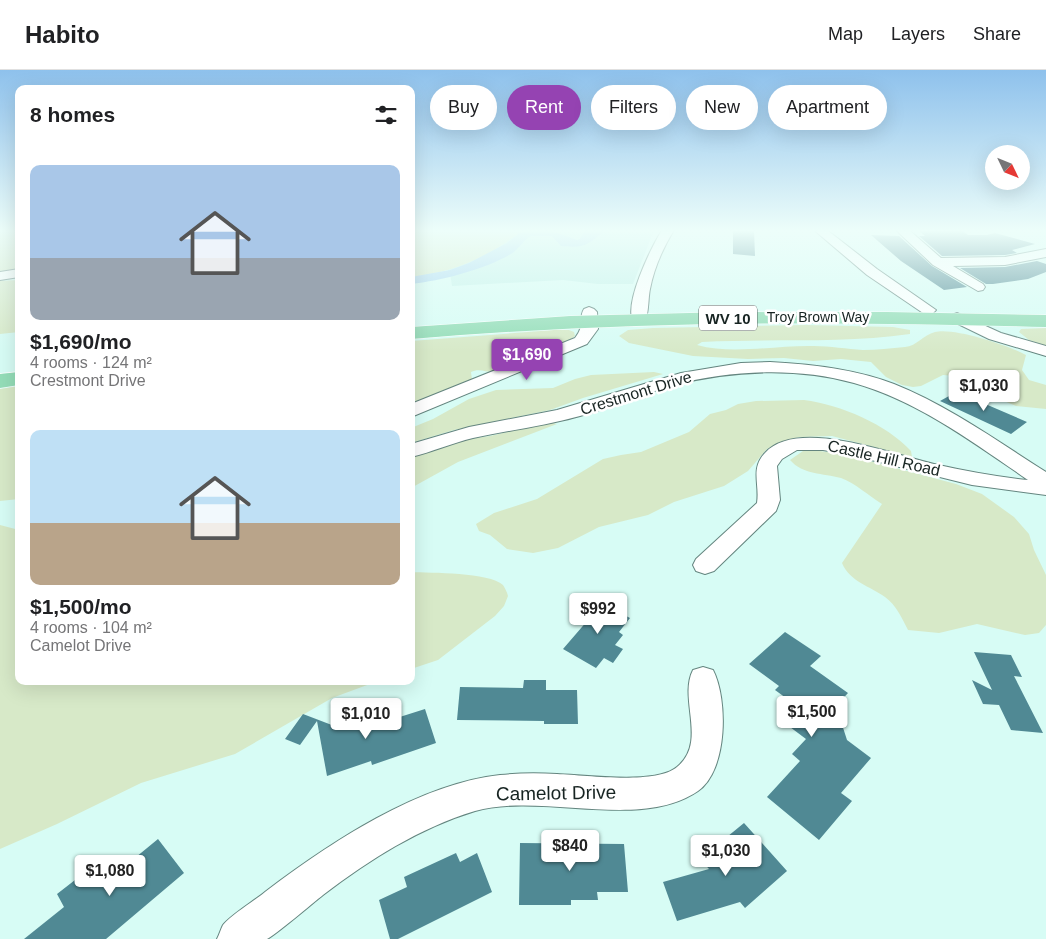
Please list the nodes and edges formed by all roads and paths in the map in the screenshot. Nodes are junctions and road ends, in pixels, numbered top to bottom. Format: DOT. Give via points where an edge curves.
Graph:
graph roads {
  1 [pos="650,271"];
  2 [pos="870,271"];
  3 [pos="952,271"];
  4 [pos="15,274"];
  5 [pos="0,276"];
  6 [pos="978,287"];
  7 [pos="928,310"];
  8 [pos="1046,313"];
  9 [pos="638,315"];
  10 [pos="590,317"];
  11 [pos="957,318"];
  12 [pos="1046,321"];
  13 [pos="415,322"];
  14 [pos="415,333"];
  15 [pos="1046,351"];
  16 [pos="15,365"];
  17 [pos="0,367"];
  18 [pos="15,379"];
  19 [pos="0,381"];
  20 [pos="415,409"];
  21 [pos="415,450"];
  22 [pos="1046,482"];
  23 [pos="1046,488"];
  24 [pos="705,565"];
  25 [pos="702,679"];
  26 [pos="237,939"];
  1 -- 9 [label="street"];
  2 -- 7 [label="street"];
  3 -- 6 [label="street"];
  4 -- 5 [label="street"];
  7 -- 8 [label="main road, Troy Brown Way / WV 10"];
  7 -- 9 [label="main road, Troy Brown Way / WV 10" via="776,309"];
  9 -- 10 [label="main road, Troy Brown Way / WV 10"];
  9 -- 11 [label="main road, Troy Brown Way / WV 10"];
  10 -- 13 [label="main road, Troy Brown Way / WV 10"];
  10 -- 14 [label="main road, Troy Brown Way / WV 10"];
  10 -- 20 [label="street" via="588,334 575,344"];
  11 -- 12 [label="main road, Troy Brown Way / WV 10"];
  11 -- 15 [label="street" via="994,336"];
  16 -- 17 [label="main road"];
  18 -- 19 [label="main road"];
  21 -- 22 [label="street, Crestmont Drive" via="470,433 572,412 682,378 741,368 790,367 839,373 902,394 930,408"];
  23 -- 24 [label="street, Castle Hill Road" via="954,474 843,447 798,444 775,454 769,462 766,471 768,506"];
  25 -- 26 [label="street, Camelot Drive" via="706,749 697,769 676,786 637,792 507,790 446,804 367,844 322,873"];
}
